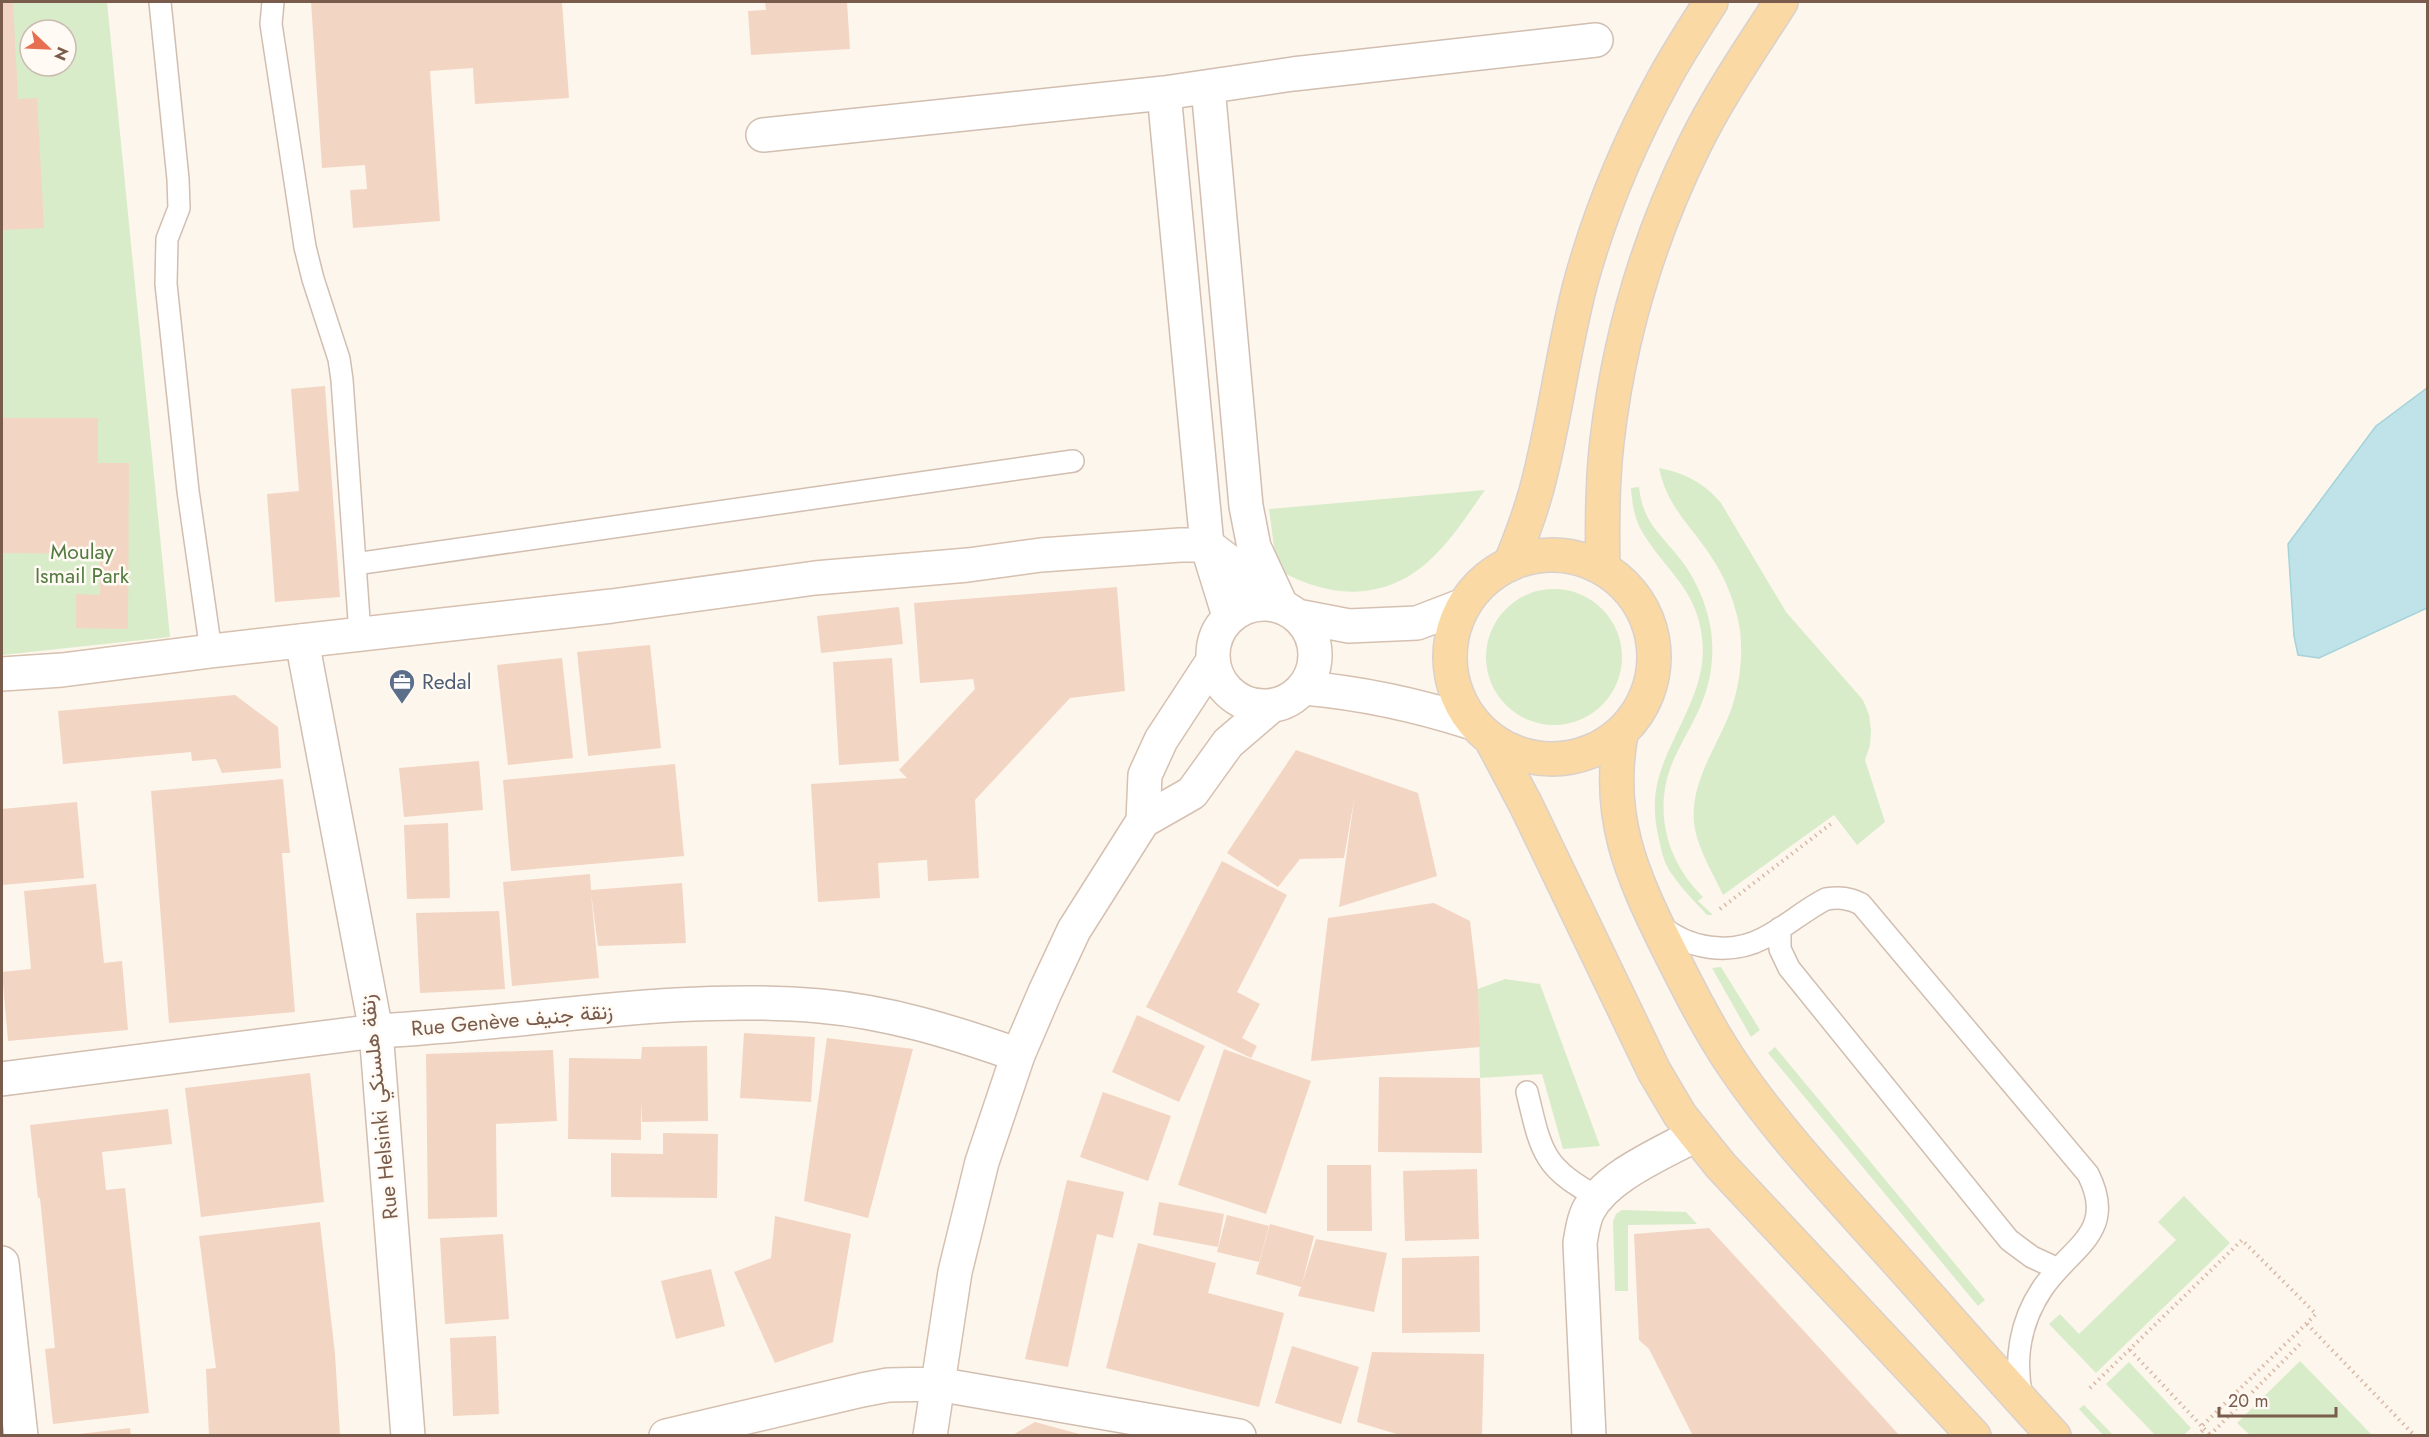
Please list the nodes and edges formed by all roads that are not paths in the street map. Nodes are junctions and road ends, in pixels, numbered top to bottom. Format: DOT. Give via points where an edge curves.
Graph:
graph roads {
  1 [pos="160,2"];
  2 [pos="273,2"];
  3 [pos="1711,2"];
  4 [pos="1781,2"];
  5 [pos="1596,40"];
  6 [pos="1208,87"];
  7 [pos="1164,93"];
  8 [pos="763,135"];
  9 [pos="1073,461"];
  10 [pos="1207,545"];
  11 [pos="1511,562"];
  12 [pos="355,564"];
  13 [pos="1602,568"];
  14 [pos="1464,605"];
  15 [pos="1281,609"];
  16 [pos="1230,616"];
  17 [pos="360,634"];
  18 [pos="302,641"];
  19 [pos="211,651"];
  20 [pos="1212,662"];
  21 [pos="2,674"];
  22 [pos="1304,688"];
  23 [pos="1270,707"];
  24 [pos="1483,732"];
  25 [pos="1621,734"];
  26 [pos="1143,821"];
  27 [pos="1653,919"];
  28 [pos="1780,928"];
  29 [pos="376,1031"];
  30 [pos="1018,1055"];
  31 [pos="2,1079"];
  32 [pos="1527,1092"];
  33 [pos="1695,1135"];
  34 [pos="1598,1197"];
  35 [pos="2,1263"];
  36 [pos="2058,1269"];
  37 [pos="937,1384"];
  38 [pos="2023,1402"];
  39 [pos="21,1436"];
  40 [pos="408,1436"];
  41 [pos="666,1436"];
  42 [pos="930,1436"];
  43 [pos="1239,1436"];
  44 [pos="1588,1436"];
  45 [pos="1974,1436"];
  46 [pos="2054,1436"];
  1 -- 19 [label="lane" via="179,208 167,239 166,284 188,491"];
  2 -- 12 [label="lane" via="271,24 305,247 339,359"];
  3 -- 11 [label="main road" via="1664,79 1604,214 1568,334 1541,473"];
  4 -- 13 [label="main road" via="1695,144 1646,260 1629,319 1606,442"];
  5 -- 6 [label="street"];
  6 -- 7 [label="street"];
  6 -- 15 [label="street" via="1246,506 1254,547"];
  7 -- 8 [label="street"];
  7 -- 10 [label="street"];
  9 -- 12 [label="lane"];
  10 -- 15 [label="street"];
  10 -- 16 [label="street"];
  10 -- 17 [label="street" via="1041,555 815,578"];
  11 -- 13 [label="main road" via="1564,555"];
  11 -- 14 [label="main road" via="1484,580"];
  12 -- 17 [label="lane"];
  13 -- 25 [label="main road" via="1628,588 1646,615 1654,646 1653,678 1641,708"];
  14 -- 15 [label="street" via="1417,623 1349,626"];
  14 -- 24 [label="main road" via="1452,635 1450,666 1457,696"];
  15 -- 16 [label="street" via="1240,609"];
  15 -- 22 [label="street" via="1307,628 1314,643 1315,659"];
  16 -- 20 [label="street" via="1219,629"];
  17 -- 18 [label="street"];
  18 -- 19 [label="street"];
  18 -- 29 [label="street, Rue Helsinki زنقة هلسنكي"];
  19 -- 21 [label="street"];
  20 -- 23 [label="street" via="1217,678 1232,696 1254,706"];
  20 -- 26 [label="street" via="1161,740 1145,775"];
  22 -- 23 [label="street" via="1294,698"];
  22 -- 24 [label="street" via="1382,698 1428,709"];
  23 -- 26 [label="street" via="1228,743 1192,793"];
  24 -- 25 [label="main road" via="1516,754 1544,760 1572,759 1598,750"];
  24 -- 33 [label="main road" via="1526,805 1654,1071"];
  25 -- 27 [label="main road" via="1616,778 1618,815 1623,841"];
  26 -- 30 [label="street" via="1074,930"];
  27 -- 28 [label="lane" via="1681,940 1714,948 1748,945"];
  27 -- 38 [label="main road" via="1733,1065 1797,1149"];
  28 -- 36 [label="lane" via="1780,950 1789,968 1995,1222 2020,1249"];
  28 -- 36 [label="lane" via="1826,899 1850,898 1861,904 2088,1174 2099,1203 2097,1219 2082,1247"];
  29 -- 30 [label="street, Rue Genève زنقة جنيف" via="659,1005 761,1003 821,1006 889,1016 947,1030"];
  29 -- 31 [label="street, Rue Genève زنقة جنيف"];
  29 -- 40 [label="street, Rue Helsinki زنقة هلسنكي"];
  30 -- 37 [label="street" via="968,1217"];
  32 -- 34 [label="lane" via="1540,1146 1546,1155 1564,1176"];
  33 -- 34 [label="street" via="1623,1176"];
  33 -- 45 [label="main road"];
  34 -- 44 [label="street" via="1589,1211 1580,1243"];
  35 -- 39 [label="street"];
  36 -- 38 [label="lane" via="2032,1306 2024,1326 2018,1364"];
  37 -- 41 [label="street" via="879,1387"];
  37 -- 42 [label="street"];
  37 -- 43 [label="street"];
  38 -- 46 [label="main road"];
}
